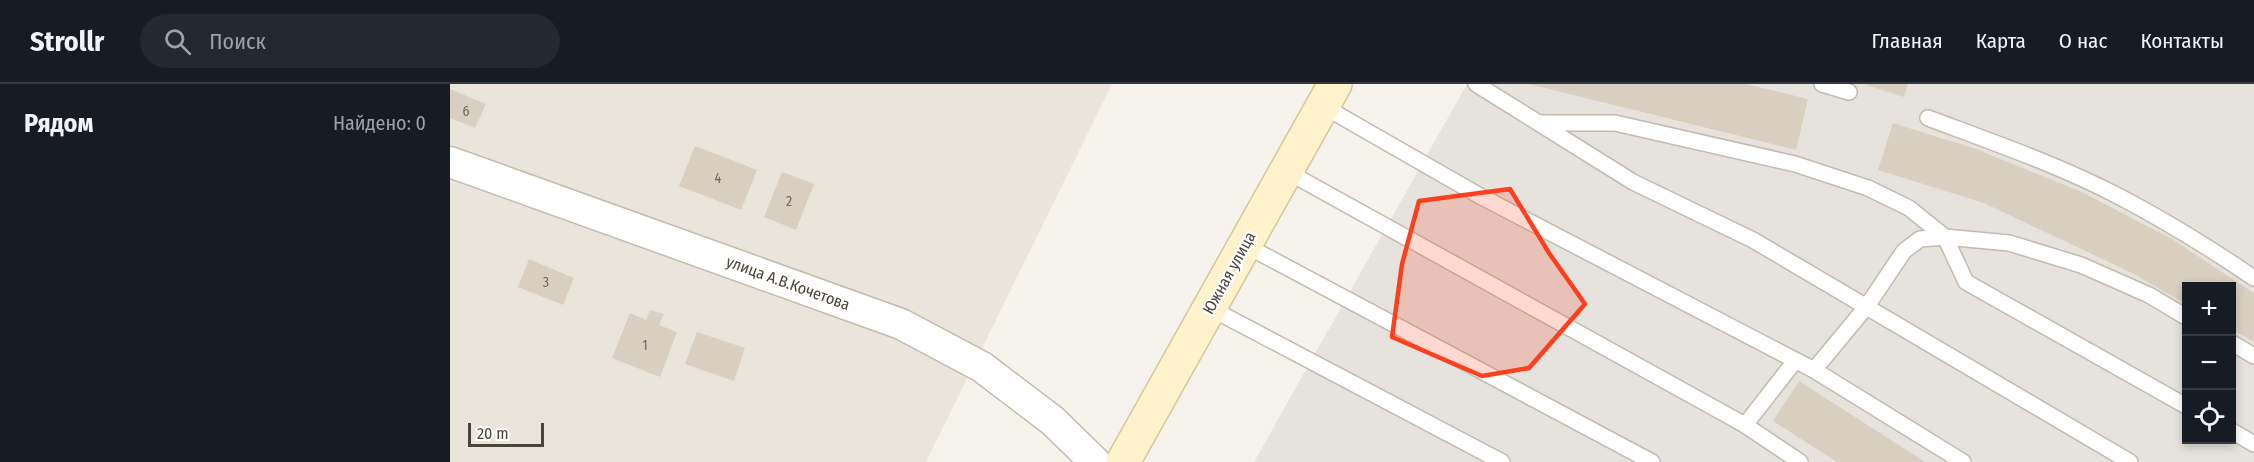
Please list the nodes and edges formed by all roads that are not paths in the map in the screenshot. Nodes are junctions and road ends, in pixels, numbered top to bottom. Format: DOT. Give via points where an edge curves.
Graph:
graph roads {
  1 [pos="1476,84"];
  2 [pos="1822,84"];
  3 [pos="1849,92"];
  4 [pos="1329,95"];
  5 [pos="1928,118"];
  6 [pos="1539,123"];
  7 [pos="450,162"];
  8 [pos="1286,171"];
  9 [pos="1945,237"];
  10 [pos="1245,245"];
  11 [pos="2254,278"];
  12 [pos="1867,306"];
  13 [pos="1210,308"];
  14 [pos="2182,314"];
  15 [pos="2236,345"];
  16 [pos="2254,356"];
  17 [pos="1795,361"];
  18 [pos="1814,370"];
  19 [pos="2182,403"];
  20 [pos="1745,425"];
  21 [pos="2236,433"];
  22 [pos="2254,444"];
  23 [pos="1095,462"];
  24 [pos="1123,462"];
  25 [pos="1502,462"];
  26 [pos="1652,462"];
  27 [pos="1800,462"];
  28 [pos="1963,462"];
  29 [pos="2130,462"];
  1 -- 6 [label="lane"];
  2 -- 3 [label="lane"];
  4 -- 8 [label="street, Южная улица"];
  4 -- 17 [label="lane" via="1480,196"];
  5 -- 11 [label="lane" via="2026,155 2120,197"];
  6 -- 9 [label="lane" via="1615,123 1795,164 1869,188 1909,208"];
  6 -- 12 [label="lane" via="1633,182 1753,240"];
  7 -- 23 [label="street, улица А.В.Кочетова" via="901,324 982,367 1053,421"];
  8 -- 10 [label="street, Южная улица"];
  8 -- 20 [label="lane"];
  9 -- 12 [label="lane" via="1920,240 1904,251"];
  9 -- 14 [label="lane" via="2009,243 2081,265"];
  9 -- 19 [label="lane" via="1966,282"];
  10 -- 13 [label="street, Южная улица"];
  10 -- 26 [label="lane"];
  12 -- 18 [label="lane"];
  12 -- 29 [label="lane"];
  13 -- 24 [label="street, Южная улица"];
  13 -- 25 [label="lane"];
  15 -- 16 [label="lane"];
  17 -- 18 [label="lane"];
  17 -- 20 [label="lane"];
  18 -- 28 [label="lane"];
  20 -- 27 [label="lane"];
  21 -- 22 [label="lane"];
}
